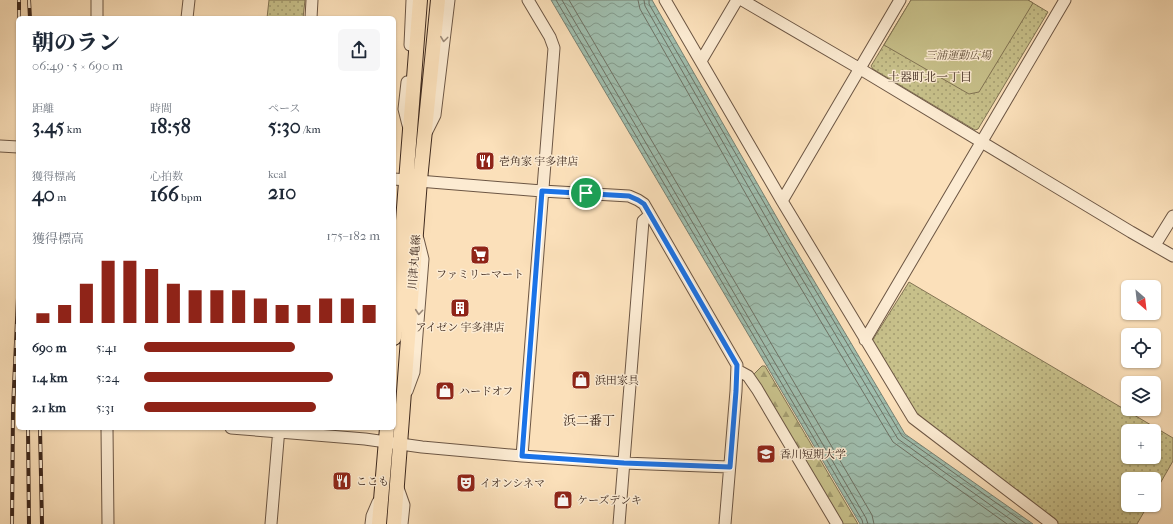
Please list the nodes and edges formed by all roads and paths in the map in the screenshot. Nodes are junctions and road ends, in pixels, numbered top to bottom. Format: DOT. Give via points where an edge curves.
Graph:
graph roads {
  1 [pos="97,0"];
  2 [pos="189,0"];
  3 [pos="312,0"];
  4 [pos="412,0"];
  5 [pos="420,0"];
  6 [pos="438,0"];
  7 [pos="449,0"];
  8 [pos="528,0"];
  9 [pos="665,0"];
  10 [pos="737,0"];
  11 [pos="742,0"];
  12 [pos="900,0"];
  13 [pos="1065,0"];
  14 [pos="97,16"];
  15 [pos="187,16"];
  16 [pos="311,16"];
  17 [pos="701,61"];
  18 [pos="859,68"];
  19 [pos="425,134"];
  20 [pos="410,135"];
  21 [pos="981,142"];
  22 [pos="0,146"];
  23 [pos="16,147"];
  24 [pos="407,180"];
  25 [pos="542,191"];
  26 [pos="782,201"];
  27 [pos="650,215"];
  28 [pos="1173,216"];
  29 [pos="409,233"];
  30 [pos="1155,246"];
  31 [pos="1173,256"];
  32 [pos="396,257"];
  33 [pos="396,324"];
  34 [pos="865,340"];
  35 [pos="737,370"];
  36 [pos="107,430"];
  37 [pos="279,430"];
  38 [pos="386,435"];
  39 [pos="400,444"];
  40 [pos="522,456"];
  41 [pos="624,463"];
  42 [pos="730,467"];
  43 [pos="397,486"];
  44 [pos="382,494"];
  45 [pos="108,524"];
  46 [pos="271,524"];
  47 [pos="371,524"];
  48 [pos="380,524"];
  49 [pos="394,524"];
  50 [pos="402,524"];
  51 [pos="619,524"];
  52 [pos="725,524"];
  53 [pos="837,524"];
  54 [pos="1052,524"];
  1 -- 14 [label="street"];
  2 -- 15 [label="street"];
  3 -- 16 [label="street"];
  4 -- 20 [label="street" via="404,109"];
  5 -- 20 [label="main road, 川津丸亀線"];
  6 -- 19 [label="main road, 川津丸亀線"];
  7 -- 19 [label="street, one-way" via="435,115"];
  8 -- 25 [label="street" via="554,48"];
  9 -- 17 [label="street"];
  10 -- 17 [label="street"];
  11 -- 18 [label="street"];
  12 -- 18 [label="street"];
  13 -- 21 [label="street"];
  17 -- 26 [label="street"];
  18 -- 21 [label="street"];
  18 -- 26 [label="street"];
  19 -- 24 [label="main road, 川津丸亀線"];
  20 -- 24 [label="main road, 川津丸亀線"];
  21 -- 30 [label="street"];
  21 -- 34 [label="street"];
  22 -- 23 [label="street"];
  24 -- 25 [label="street"];
  24 -- 29 [label="main road, 川津丸亀線"];
  25 -- 27 [label="street" via="629,196 644,204"];
  25 -- 40 [label="street"];
  26 -- 34 [label="street"];
  27 -- 35 [label="street" via="735,361"];
  27 -- 41 [label="street" via="643,221"];
  28 -- 30 [label="street"];
  29 -- 32 [label="street"];
  29 -- 33 [label="main road, 川津丸亀線"];
  29 -- 39 [label="main road, 川津丸亀線, one-way" via="404,401"];
  30 -- 31 [label="street"];
  34 -- 54 [label="street" via="913,418"];
  35 -- 42 [label="street"];
  35 -- 53 [label="street" via="748,376"];
  36 -- 45 [label="street"];
  37 -- 38 [label="street"];
  37 -- 46 [label="street"];
  38 -- 39 [label="street"];
  38 -- 44 [label="main road"];
  39 -- 40 [label="street"];
  39 -- 43 [label="main road, 川津丸亀線"];
  40 -- 41 [label="street"];
  41 -- 42 [label="street"];
  41 -- 51 [label="street"];
  42 -- 52 [label="street"];
  43 -- 49 [label="main road, 川津丸亀線"];
  43 -- 50 [label="street" via="404,504"];
  44 -- 47 [label="street"];
  44 -- 48 [label="main road"];
}
